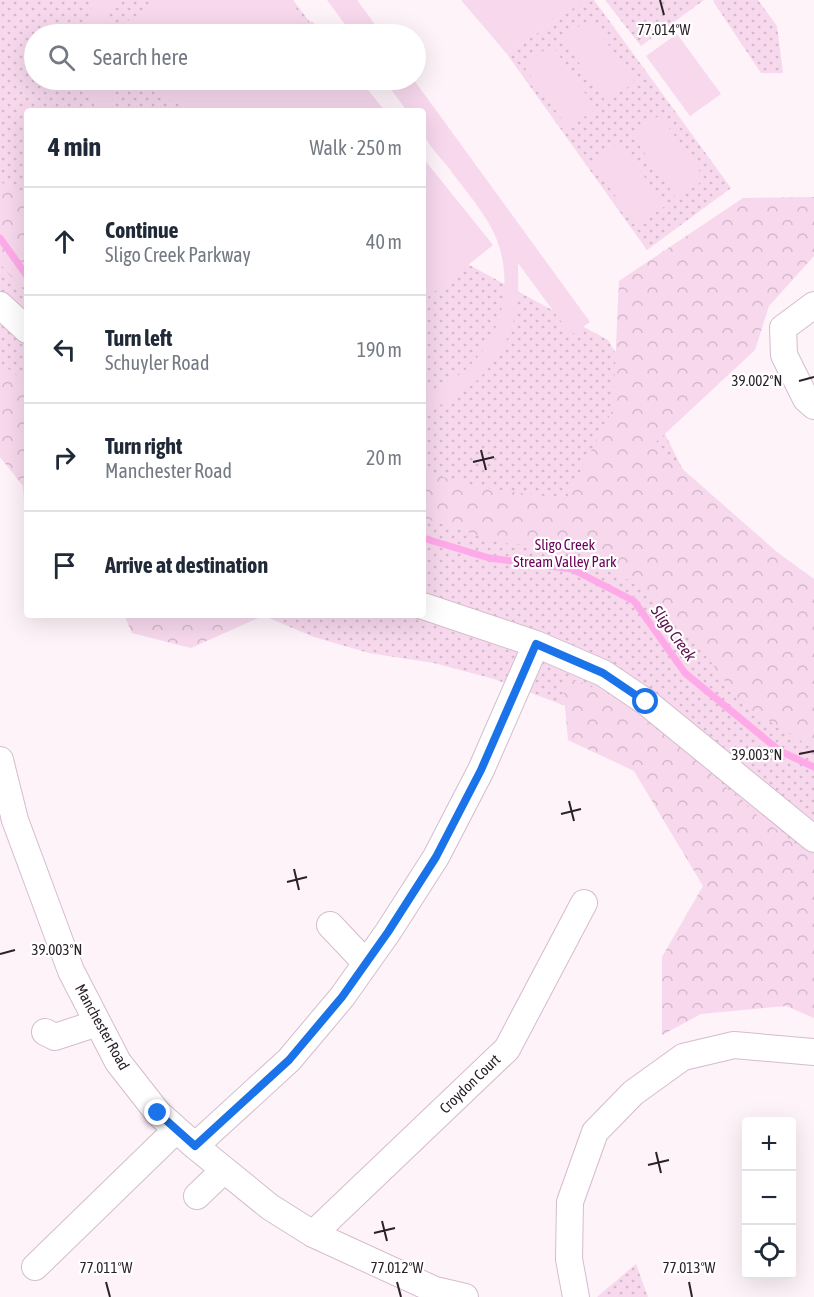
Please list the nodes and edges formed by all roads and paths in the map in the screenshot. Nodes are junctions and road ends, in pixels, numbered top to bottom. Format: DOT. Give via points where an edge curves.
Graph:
graph roads {
  1 [pos="0,305"];
  2 [pos="814,305"];
  3 [pos="24,327"];
  4 [pos="814,406"];
  5 [pos="426,607"];
  6 [pos="536,644"];
  7 [pos="0,760"];
  8 [pos="814,839"];
  9 [pos="584,903"];
  10 [pos="330,925"];
  11 [pos="366,963"];
  12 [pos="98,1023"];
  13 [pos="45,1032"];
  14 [pos="814,1052"];
  15 [pos="186,1138"];
  16 [pos="224,1170"];
  17 [pos="197,1196"];
  18 [pos="313,1234"];
  19 [pos="35,1267"];
  20 [pos="465,1297"];
  21 [pos="576,1297"];
  1 -- 3 [label="street"];
  2 -- 4 [label="street" via="783,328 784,355 806,399"];
  5 -- 6 [label="street"];
  6 -- 8 [label="street" via="603,673 646,702"];
  6 -- 11 [label="street" via="481,770 436,857"];
  7 -- 12 [label="street, Manchester Road" via="15,819 67,960"];
  9 -- 18 [label="street, Croydon Court" via="507,1049"];
  10 -- 11 [label="street"];
  11 -- 15 [label="street" via="289,1060"];
  12 -- 13 [label="street" via="55,1037"];
  12 -- 15 [label="street, Manchester Road" via="118,1062 158,1113"];
  14 -- 21 [label="street" via="734,1045 683,1057 633,1093 594,1132 570,1202 569,1259"];
  15 -- 16 [label="street, Manchester Road"];
  15 -- 19 [label="street"];
  16 -- 17 [label="street"];
  16 -- 18 [label="street, Manchester Road" via="270,1207"];
  18 -- 20 [label="street, Manchester Road" via="435,1290"];
}
